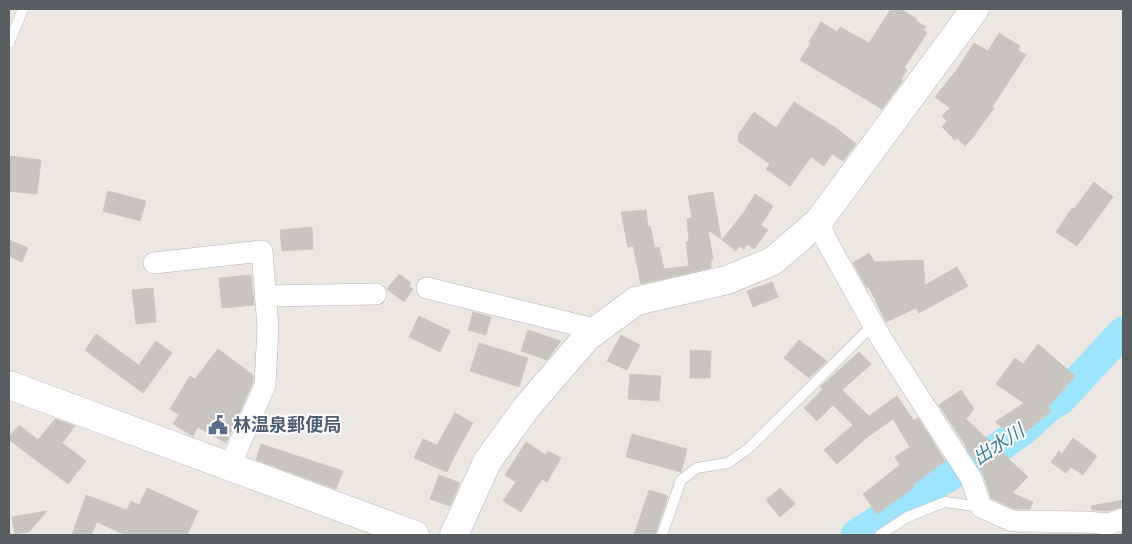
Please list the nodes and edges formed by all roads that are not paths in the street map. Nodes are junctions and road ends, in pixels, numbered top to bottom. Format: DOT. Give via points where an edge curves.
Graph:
graph roads {
  1 [pos="23,9"];
  2 [pos="975,9"];
  3 [pos="9,43"];
  4 [pos="819,221"];
  5 [pos="154,263"];
  6 [pos="427,288"];
  7 [pos="376,294"];
  8 [pos="265,296"];
  9 [pos="874,324"];
  10 [pos="598,330"];
  11 [pos="9,386"];
  12 [pos="230,466"];
  13 [pos="981,507"];
  14 [pos="1123,519"];
  15 [pos="415,535"];
  16 [pos="454,535"];
  17 [pos="662,535"];
  18 [pos="880,535"];
  19 [pos="1009,535"];
  1 -- 3 [label="lane"];
  2 -- 4 [label="street"];
  4 -- 9 [label="street" via="826,240"];
  4 -- 10 [label="street" via="773,261 727,280 636,301"];
  5 -- 8 [label="street" via="262,251"];
  6 -- 10 [label="street"];
  7 -- 8 [label="street"];
  8 -- 12 [label="street" via="268,327 265,385"];
  9 -- 13 [label="street" via="971,478"];
  9 -- 17 [label="lane" via="749,448 728,463 697,468 681,480"];
  10 -- 16 [label="street" via="587,338 526,408 492,454"];
  11 -- 12 [label="street"];
  12 -- 15 [label="street"];
  13 -- 14 [label="street" via="1012,521 1109,524"];
  13 -- 18 [label="lane" via="944,502"];
  13 -- 19 [label="street"];
}
